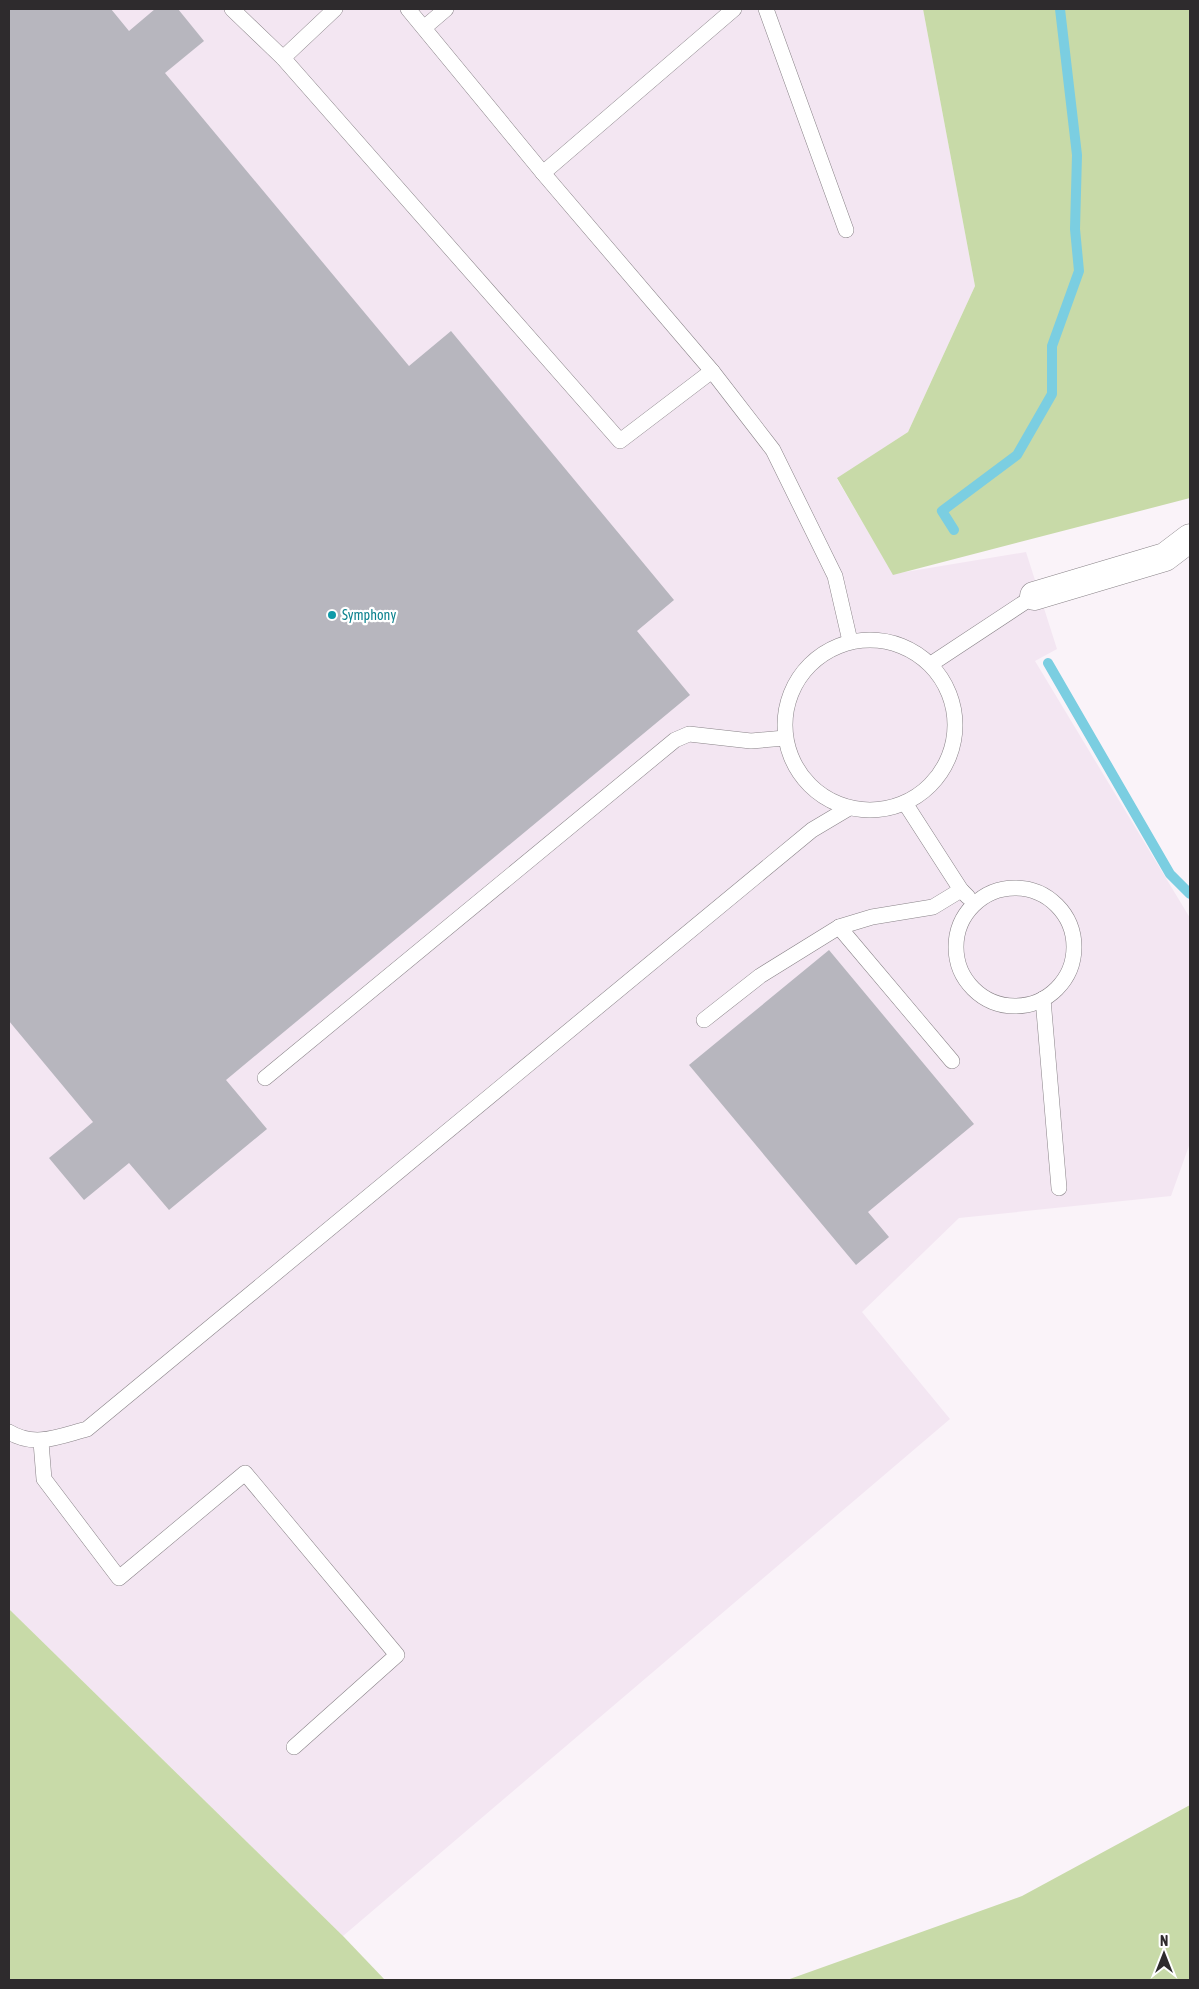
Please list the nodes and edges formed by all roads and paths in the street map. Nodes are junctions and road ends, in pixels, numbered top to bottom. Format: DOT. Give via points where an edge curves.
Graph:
graph roads {
  1 [pos="232,9"];
  2 [pos="335,9"];
  3 [pos="408,9"];
  4 [pos="446,9"];
  5 [pos="734,9"];
  6 [pos="766,9"];
  7 [pos="425,27"];
  8 [pos="283,58"];
  9 [pos="543,173"];
  10 [pos="846,230"];
  11 [pos="712,371"];
  12 [pos="1190,538"];
  13 [pos="1178,558"];
  14 [pos="1034,596"];
  15 [pos="850,641"];
  16 [pos="931,664"];
  17 [pos="785,738"];
  18 [pos="905,803"];
  19 [pos="849,808"];
  20 [pos="961,890"];
  21 [pos="974,904"];
  22 [pos="839,927"];
  23 [pos="1043,999"];
  24 [pos="704,1020"];
  25 [pos="952,1061"];
  26 [pos="265,1078"];
  27 [pos="1059,1188"];
  28 [pos="9,1432"];
  29 [pos="41,1442"];
  30 [pos="294,1747"];
  1 -- 8 [label="lane"];
  2 -- 8 [label="lane"];
  3 -- 7 [label="lane"];
  4 -- 7 [label="lane"];
  5 -- 9 [label="lane"];
  6 -- 10 [label="lane"];
  7 -- 9 [label="lane"];
  8 -- 11 [label="lane" via="620,441"];
  9 -- 11 [label="lane"];
  11 -- 15 [label="lane" via="773,450 835,576"];
  12 -- 13 [label="street"];
  13 -- 14 [label="street"];
  14 -- 16 [label="lane"];
  15 -- 16 [label="lane" via="879,640 907,647"];
  15 -- 17 [label="lane" via="821,654 799,677 786,706"];
  16 -- 18 [label="lane" via="947,687 955,713 954,740 939,774 928,788"];
  17 -- 19 [label="lane" via="792,762 806,782 826,798"];
  17 -- 26 [label="lane" via="752,741 689,734 675,740"];
  18 -- 19 [label="lane" via="877,810"];
  18 -- 20 [label="lane"];
  19 -- 29 [label="lane" via="812,830 86,1428"];
  20 -- 21 [label="lane"];
  20 -- 22 [label="lane" via="933,908 872,917"];
  21 -- 23 [label="lane" via="962,921 956,942 958,963 967,982 982,996 1002,1005 1023,1005"];
  21 -- 23 [label="lane" via="989,894 1025,889 1057,905 1068,920 1074,938 1074,956 1058,988"];
  22 -- 24 [label="lane" via="760,976"];
  22 -- 25 [label="lane"];
  23 -- 27 [label="lane"];
  28 -- 29 [label="lane"];
  29 -- 30 [label="lane" via="44,1479 119,1578 245,1473 397,1655"];
}
